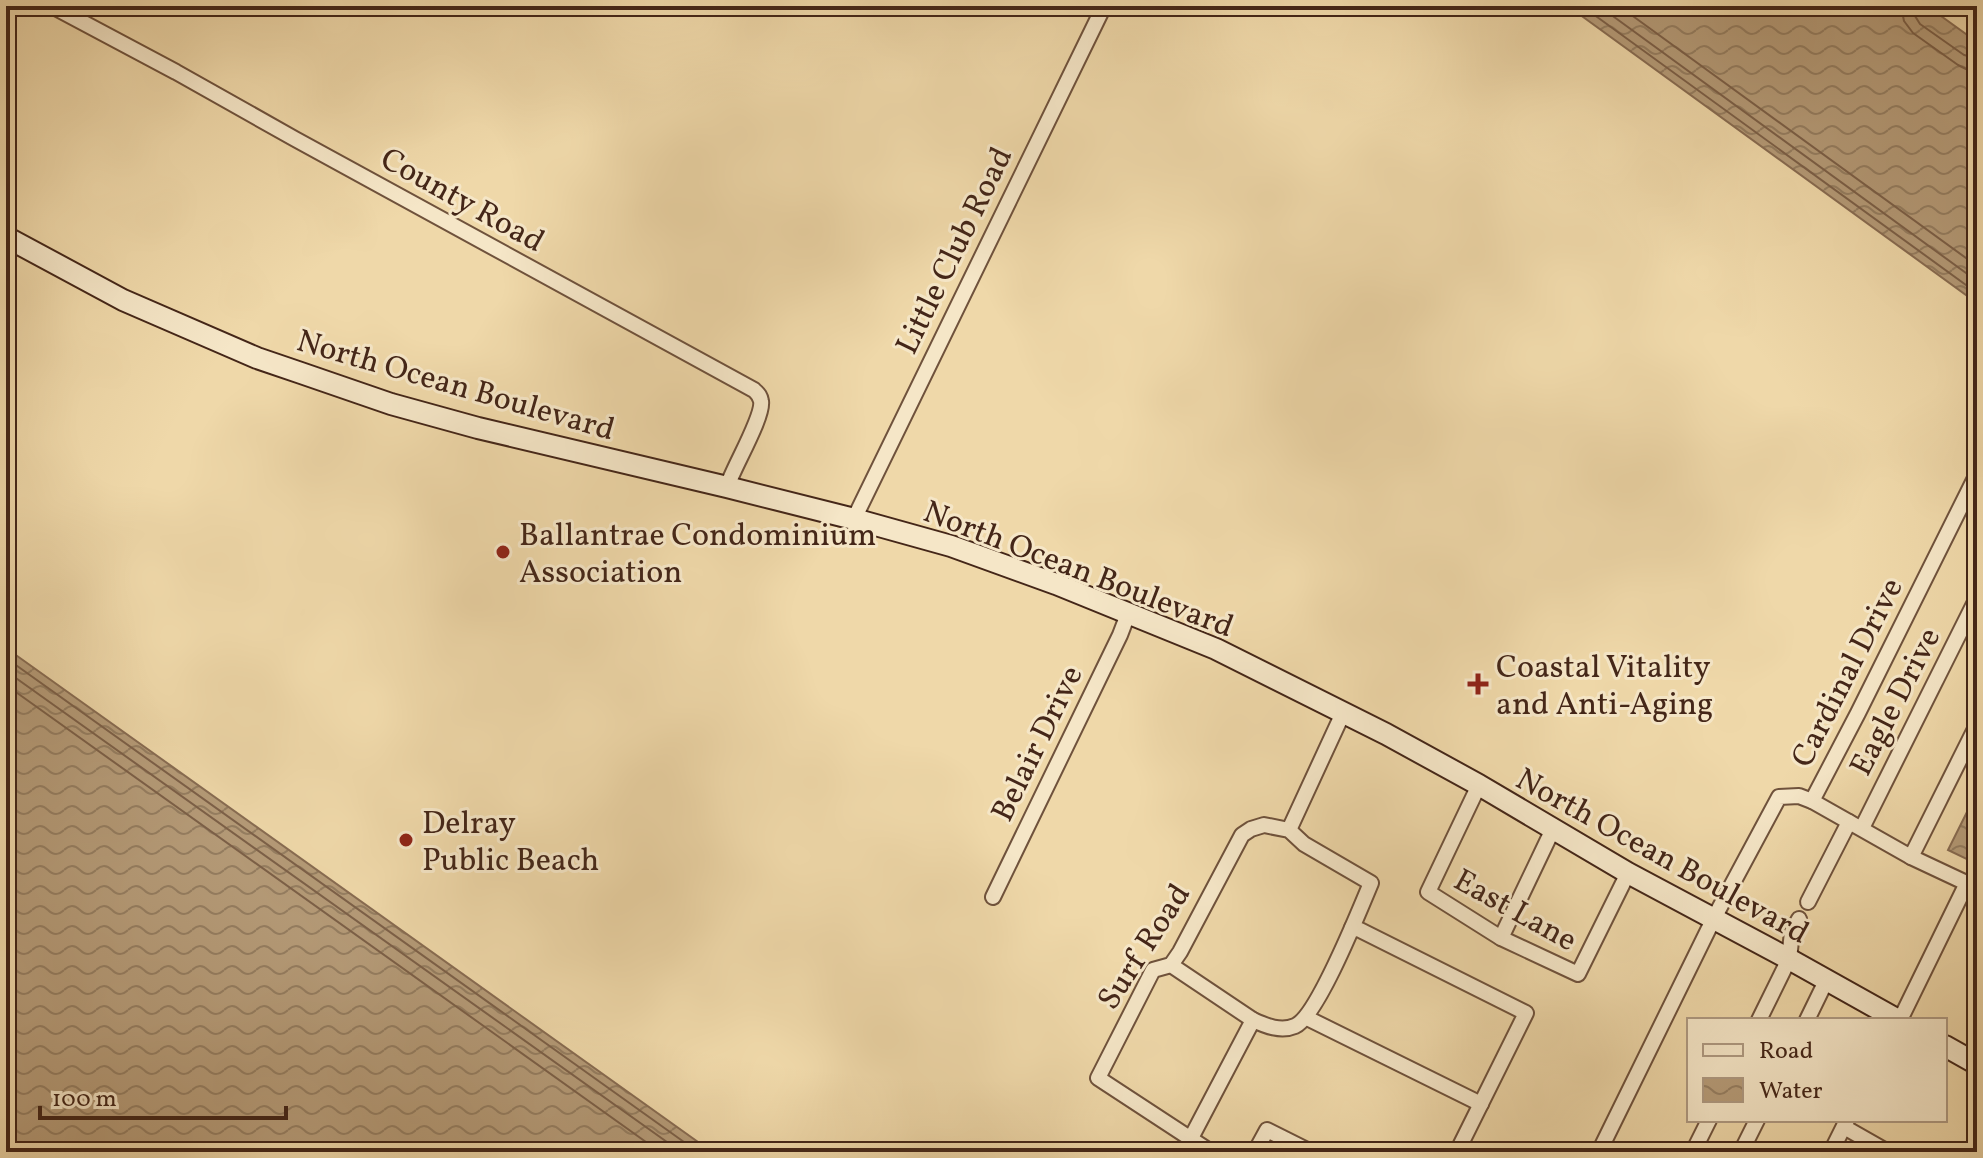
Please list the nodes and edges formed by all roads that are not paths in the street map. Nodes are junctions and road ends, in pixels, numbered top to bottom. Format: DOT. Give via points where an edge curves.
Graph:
graph roads {
  1 [pos="52,6"];
  2 [pos="1104,6"];
  3 [pos="6,237"];
  4 [pos="1977,474"];
  5 [pos="727,487"];
  6 [pos="854,519"];
  7 [pos="1977,598"];
  8 [pos="1128,614"];
  9 [pos="1343,713"];
  10 [pos="1977,725"];
  11 [pos="1479,785"];
  12 [pos="1812,801"];
  13 [pos="1855,825"];
  14 [pos="1553,829"];
  15 [pos="1289,830"];
  16 [pos="1911,857"];
  17 [pos="1628,873"];
  18 [pos="1972,885"];
  19 [pos="993,897"];
  20 [pos="1808,902"];
  21 [pos="1718,912"];
  22 [pos="1799,919"];
  23 [pos="1352,928"];
  24 [pos="1501,938"];
  25 [pos="1789,959"];
  26 [pos="1171,965"];
  27 [pos="1826,981"];
  28 [pos="1307,1018"];
  29 [pos="1760,1018"];
  30 [pos="1808,1018"];
  31 [pos="1895,1018"];
  32 [pos="1900,1018"];
  33 [pos="1253,1020"];
  34 [pos="1947,1047"];
  35 [pos="1977,1064"];
  36 [pos="1481,1104"];
  37 [pos="1708,1122"];
  38 [pos="1756,1122"];
  39 [pos="1846,1123"];
  40 [pos="1191,1138"];
  41 [pos="1211,1152"];
  42 [pos="1255,1152"];
  43 [pos="1311,1152"];
  44 [pos="1457,1152"];
  45 [pos="1599,1152"];
  46 [pos="1693,1152"];
  47 [pos="1741,1152"];
  48 [pos="1831,1152"];
  49 [pos="1888,1152"];
  1 -- 5 [label="street, County Road" via="754,390 762,406"];
  2 -- 6 [label="street, Little Club Road"];
  3 -- 5 [label="main road, North Ocean Boulevard" via="123,300 257,358 478,428"];
  4 -- 12 [label="street, Cardinal Drive"];
  5 -- 6 [label="main road, North Ocean Boulevard"];
  6 -- 8 [label="main road, North Ocean Boulevard" via="989,559"];
  7 -- 13 [label="street, Eagle Drive"];
  8 -- 9 [label="main road, North Ocean Boulevard" via="1216,649"];
  8 -- 19 [label="street, Belair Drive"];
  9 -- 11 [label="main road, North Ocean Boulevard"];
  9 -- 15 [label="street"];
  10 -- 16 [label="street"];
  11 -- 14 [label="main road, North Ocean Boulevard"];
  11 -- 24 [label="street, East Lane" via="1428,892"];
  12 -- 13 [label="street"];
  12 -- 21 [label="street, Cardinal Drive" via="1779,797"];
  13 -- 16 [label="street"];
  13 -- 20 [label="street, Eagle Drive"];
  14 -- 17 [label="main road, North Ocean Boulevard"];
  14 -- 24 [label="street"];
  15 -- 23 [label="street" via="1371,883"];
  15 -- 26 [label="street, Surf Road" via="1264,825 1242,835"];
  16 -- 18 [label="street"];
  17 -- 21 [label="main road, North Ocean Boulevard"];
  17 -- 24 [label="street, East Lane" via="1578,974"];
  18 -- 32 [label="street"];
  21 -- 25 [label="main road, North Ocean Boulevard"];
  21 -- 45 [label="street"];
  22 -- 25 [label="street"];
  23 -- 28 [label="street"];
  23 -- 36 [label="street" via="1526,1013"];
  25 -- 27 [label="main road, North Ocean Boulevard"];
  25 -- 29 [label="street"];
  26 -- 33 [label="street"];
  26 -- 40 [label="street, Surf Road" via="1153,970 1098,1079"];
  27 -- 30 [label="street"];
  27 -- 31 [label="main road, North Ocean Boulevard"];
  28 -- 33 [label="street" via="1281,1029"];
  28 -- 36 [label="street"];
  33 -- 40 [label="street"];
  34 -- 35 [label="main road"];
  36 -- 44 [label="street"];
  37 -- 46 [label="street"];
  38 -- 47 [label="street"];
  39 -- 48 [label="street"];
  39 -- 49 [label="street"];
  40 -- 41 [label="street"];
  42 -- 43 [label="street" via="1267,1130"];
}
